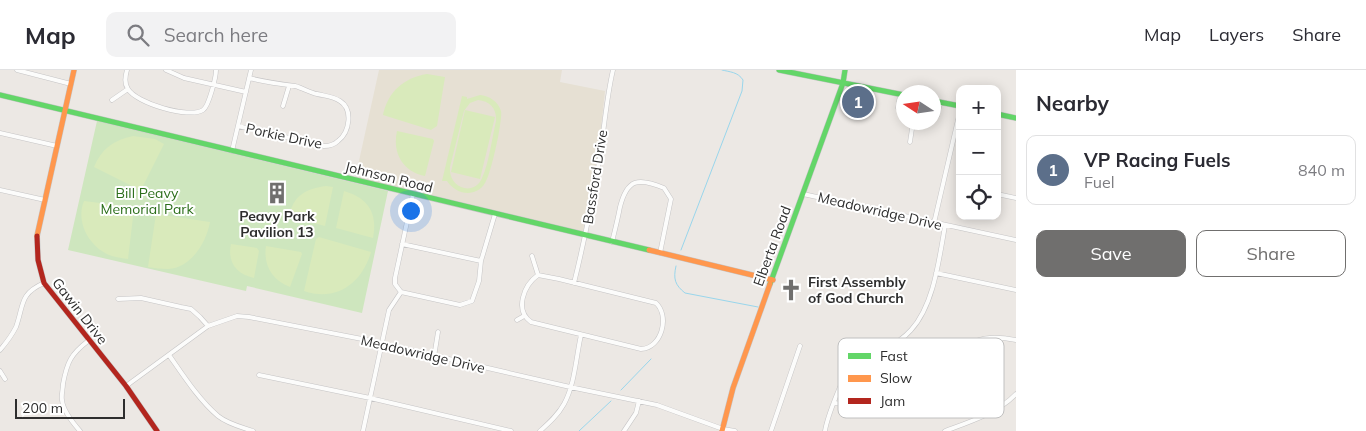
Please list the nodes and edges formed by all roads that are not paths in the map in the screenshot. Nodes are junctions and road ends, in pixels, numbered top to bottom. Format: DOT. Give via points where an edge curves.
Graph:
graph roads {
  1 [pos="17,70"];
  2 [pos="74,70"];
  3 [pos="127,70"];
  4 [pos="166,70"];
  5 [pos="216,70"];
  6 [pos="251,70"];
  7 [pos="613,70"];
  8 [pos="779,70"];
  9 [pos="845,70"];
  10 [pos="250,78"];
  11 [pos="843,83"];
  12 [pos="71,84"];
  13 [pos="213,84"];
  14 [pos="289,86"];
  15 [pos="128,89"];
  16 [pos="246,92"];
  17 [pos="896,94"];
  18 [pos="0,95"];
  19 [pos="112,100"];
  20 [pos="941,102"];
  21 [pos="956,105"];
  22 [pos="283,106"];
  23 [pos="66,112"];
  24 [pos="1001,115"];
  25 [pos="1016,118"];
  26 [pos="238,126"];
  27 [pos="956,128"];
  28 [pos="912,130"];
  29 [pos="0,133"];
  30 [pos="910,142"];
  31 [pos="57,146"];
  32 [pos="232,151"];
  33 [pos="0,190"];
  34 [pos="413,194"];
  35 [pos="803,194"];
  36 [pos="1001,195"];
  37 [pos="1016,198"];
  38 [pos="45,200"];
  39 [pos="494,214"];
  40 [pos="934,224"];
  41 [pos="945,226"];
  42 [pos="585,236"];
  43 [pos="1016,240"];
  44 [pos="612,242"];
  45 [pos="402,244"];
  46 [pos="660,253"];
  47 [pos="532,256"];
  48 [pos="481,262"];
  49 [pos="936,273"];
  50 [pos="538,275"];
  51 [pos="773,280"];
  52 [pos="44,283"];
  53 [pos="574,283"];
  54 [pos="1016,290"];
  55 [pos="401,292"];
  56 [pos="118,299"];
  57 [pos="524,316"];
  58 [pos="517,320"];
  59 [pos="208,326"];
  60 [pos="438,332"];
  61 [pos="581,334"];
  62 [pos="901,338"];
  63 [pos="88,341"];
  64 [pos="382,345"];
  65 [pos="800,346"];
  66 [pos="0,350"];
  67 [pos="170,355"];
  68 [pos="434,357"];
  69 [pos="0,371"];
  70 [pos="259,375"];
  71 [pos="5,379"];
  72 [pos="126,386"];
  73 [pos="570,387"];
  74 [pos="838,393"];
  75 [pos="1016,394"];
  76 [pos="370,398"];
  77 [pos="639,401"];
  78 [pos="834,402"];
  79 [pos="838,403"];
  80 [pos="1004,405"];
  81 [pos="977,418"];
  82 [pos="723,430"];
  83 [pos="80,431"];
  84 [pos="157,431"];
  85 [pos="253,431"];
  86 [pos="363,431"];
  87 [pos="511,431"];
  88 [pos="540,431"];
  89 [pos="624,431"];
  90 [pos="736,431"];
  91 [pos="771,431"];
  92 [pos="825,431"];
  93 [pos="945,431"];
  1 -- 12 [label="street"];
  2 -- 12 [label="street, Gawin Drive"];
  3 -- 15 [label="street"];
  4 -- 13 [label="street" via="184,78"];
  5 -- 13 [label="street"];
  6 -- 10 [label="street"];
  7 -- 42 [label="street, Bassford Drive"];
  8 -- 11 [label="street"];
  9 -- 11 [label="street, Elberta Road"];
  10 -- 14 [label="street, Porkie Drive"];
  10 -- 16 [label="street"];
  11 -- 17 [label="street"];
  11 -- 35 [label="street, Elberta Road"];
  12 -- 23 [label="street, Gawin Drive"];
  13 -- 15 [label="street" via="206,108 188,112 150,104"];
  13 -- 16 [label="street"];
  14 -- 22 [label="street"];
  14 -- 26 [label="street, Porkie Drive" via="331,96 342,102 349,117 338,142 316,145"];
  15 -- 19 [label="street"];
  16 -- 26 [label="street"];
  18 -- 23 [label="street, Johnson Road"];
  20 -- 21 [label="street"];
  23 -- 31 [label="street, Gawin Drive"];
  23 -- 32 [label="street, Johnson Road"];
  24 -- 25 [label="street"];
  26 -- 32 [label="street"];
  27 -- 40 [label="street"];
  28 -- 30 [label="street"];
  29 -- 31 [label="street"];
  31 -- 38 [label="street, Gawin Drive"];
  32 -- 34 [label="street, Johnson Road"];
  33 -- 38 [label="street"];
  34 -- 39 [label="street, Johnson Road"];
  34 -- 45 [label="street"];
  35 -- 40 [label="street, Meadowridge Drive"];
  35 -- 51 [label="street, Elberta Road"];
  36 -- 37 [label="street"];
  38 -- 52 [label="street, Gawin Drive" via="36,248"];
  39 -- 42 [label="street, Johnson Road"];
  39 -- 48 [label="street"];
  40 -- 41 [label="street, Meadowridge Drive"];
  41 -- 43 [label="street, Meadowridge Drive"];
  41 -- 49 [label="street"];
  42 -- 44 [label="street, Johnson Road"];
  42 -- 53 [label="street, Bassford Drive"];
  44 -- 46 [label="street, Johnson Road"];
  44 -- 46 [label="street" via="625,190 632,183 642,182 664,188 671,199"];
  45 -- 48 [label="street"];
  45 -- 55 [label="street" via="394,278"];
  46 -- 51 [label="street, Johnson Road"];
  47 -- 50 [label="street"];
  48 -- 55 [label="street" via="475,293 472,301 466,304 460,306"];
  49 -- 54 [label="street"];
  49 -- 62 [label="street" via="927,306 910,332"];
  50 -- 53 [label="street"];
  50 -- 57 [label="street" via="527,286 522,305"];
  51 -- 82 [label="street, Elberta Road" via="733,388"];
  52 -- 63 [label="street, Gawin Drive"];
  52 -- 66 [label="street" via="28,292 15,327"];
  53 -- 61 [label="street" via="650,301 662,311 659,338 646,349"];
  55 -- 64 [label="street" via="390,310"];
  56 -- 59 [label="street" via="141,298 181,306 190,309"];
  57 -- 58 [label="street"];
  57 -- 61 [label="street" via="536,324"];
  59 -- 64 [label="street, Meadowridge Drive" via="237,316 249,317"];
  59 -- 67 [label="street, Meadowridge Drive"];
  60 -- 68 [label="street"];
  61 -- 73 [label="street"];
  63 -- 72 [label="street, Gawin Drive"];
  63 -- 83 [label="street" via="70,358 62,394 67,412"];
  64 -- 68 [label="street, Meadowridge Drive"];
  64 -- 76 [label="street"];
  65 -- 91 [label="street"];
  67 -- 72 [label="street, Meadowridge Drive"];
  67 -- 85 [label="street" via="218,416"];
  68 -- 73 [label="street, Meadowridge Drive"];
  69 -- 71 [label="street"];
  70 -- 76 [label="street"];
  72 -- 84 [label="street, Gawin Drive"];
  73 -- 77 [label="street, Meadowridge Drive"];
  73 -- 88 [label="street" via="559,412"];
  74 -- 78 [label="street"];
  75 -- 80 [label="street"];
  76 -- 86 [label="street"];
  76 -- 87 [label="street"];
  77 -- 82 [label="street, Meadowridge Drive"];
  77 -- 89 [label="street" via="636,413"];
  78 -- 79 [label="street"];
  78 -- 92 [label="street"];
  81 -- 93 [label="street"];
  82 -- 90 [label="street, Meadowridge Drive"];
}
